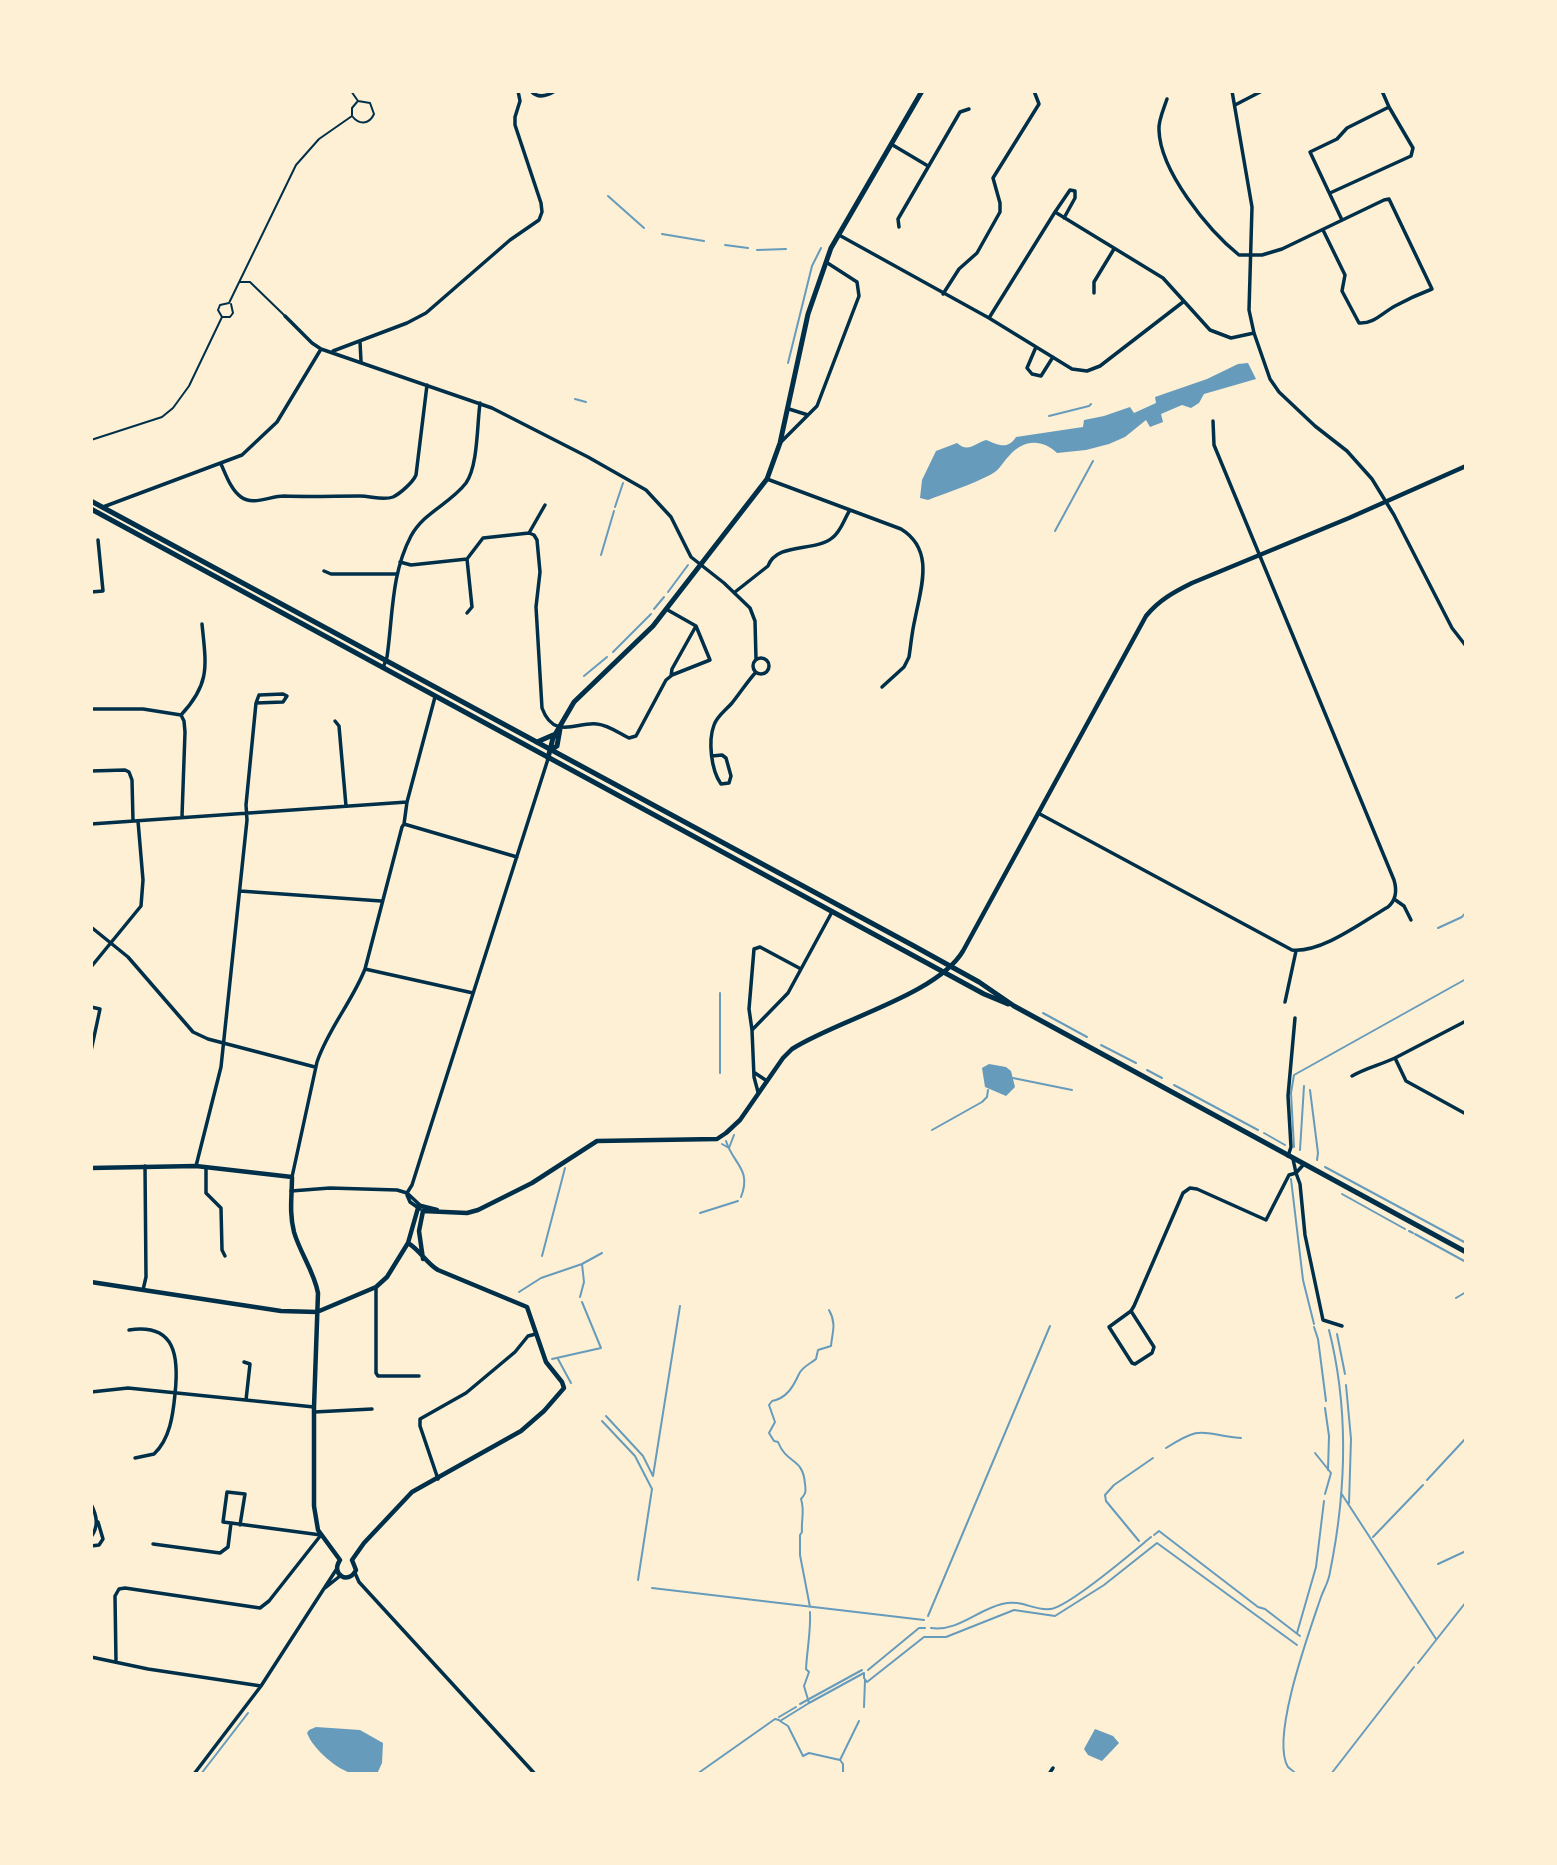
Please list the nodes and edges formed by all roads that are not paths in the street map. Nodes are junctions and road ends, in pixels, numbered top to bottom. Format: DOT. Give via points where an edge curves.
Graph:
graph roads {
  1 [pos="351,91"];
  2 [pos="518,91"];
  3 [pos="531,91"];
  4 [pos="555,91"];
  5 [pos="922,91"];
  6 [pos="1034,91"];
  7 [pos="1232,91"];
  8 [pos="1262,91"];
  9 [pos="1382,91"];
  10 [pos="1167,99"];
  11 [pos="358,102"];
  12 [pos="1235,105"];
  13 [pos="1390,107"];
  14 [pos="969,109"];
  15 [pos="352,116"];
  16 [pos="891,144"];
  17 [pos="928,166"];
  18 [pos="1330,193"];
  19 [pos="1055,212"];
  20 [pos="1064,218"];
  21 [pos="1342,220"];
  22 [pos="899,228"];
  23 [pos="1323,230"];
  24 [pos="839,235"];
  25 [pos="1114,249"];
  26 [pos="1251,256"];
  27 [pos="826,262"];
  28 [pos="239,282"];
  29 [pos="1094,293"];
  30 [pos="943,294"];
  31 [pos="1183,302"];
  32 [pos="229,303"];
  33 [pos="285,316"];
  34 [pos="222,317"];
  35 [pos="989,318"];
  36 [pos="1254,333"];
  37 [pos="359,342"];
  38 [pos="1037,347"];
  39 [pos="321,349"];
  40 [pos="331,352"];
  41 [pos="1053,358"];
  42 [pos="361,361"];
  43 [pos="427,385"];
  44 [pos="480,403"];
  45 [pos="789,409"];
  46 [pos="808,415"];
  47 [pos="1213,421"];
  48 [pos="91,440"];
  49 [pos="780,443"];
  50 [pos="221,464"];
  51 [pos="1466,466"];
  52 [pos="766,480"];
  53 [pos="91,501"];
  54 [pos="1386,503"];
  55 [pos="545,505"];
  56 [pos="103,507"];
  57 [pos="91,509"];
  58 [pos="850,510"];
  59 [pos="529,533"];
  60 [pos="98,540"];
  61 [pos="1260,556"];
  62 [pos="467,559"];
  63 [pos="400,562"];
  64 [pos="701,564"];
  65 [pos="324,570"];
  66 [pos="396,574"];
  67 [pos="91,592"];
  68 [pos="735,592"];
  69 [pos="666,609"];
  70 [pos="467,613"];
  71 [pos="202,624"];
  72 [pos="696,626"];
  73 [pos="1466,646"];
  74 [pos="756,659"];
  75 [pos="384,665"];
  76 [pos="756,672"];
  77 [pos="671,676"];
  78 [pos="882,687"];
  79 [pos="435,697"];
  80 [pos="256,703"];
  81 [pos="91,709"];
  82 [pos="181,715"];
  83 [pos="335,721"];
  84 [pos="559,728"];
  85 [pos="537,742"];
  86 [pos="551,750"];
  87 [pos="712,756"];
  88 [pos="548,758"];
  89 [pos="91,771"];
  90 [pos="407,803"];
  91 [pos="346,806"];
  92 [pos="247,813"];
  93 [pos="1038,813"];
  94 [pos="182,817"];
  95 [pos="136,821"];
  96 [pos="91,824"];
  97 [pos="404,824"];
  98 [pos="517,857"];
  99 [pos="240,891"];
  100 [pos="1394,899"];
  101 [pos="382,901"];
  102 [pos="832,912"];
  103 [pos="1410,920"];
  104 [pos="91,927"];
  105 [pos="111,943"];
  106 [pos="1296,951"];
  107 [pos="91,967"];
  108 [pos="952,967"];
  109 [pos="365,969"];
  110 [pos="801,969"];
  111 [pos="945,973"];
  112 [pos="473,993"];
  113 [pos="1285,1002"];
  114 [pos="1014,1006"];
  115 [pos="91,1007"];
  116 [pos="1295,1018"];
  117 [pos="1466,1021"];
  118 [pos="752,1030"];
  119 [pos="223,1042"];
  120 [pos="91,1051"];
  121 [pos="1395,1058"];
  122 [pos="315,1067"];
  123 [pos="753,1068"];
  124 [pos="1352,1076"];
  125 [pos="767,1080"];
  126 [pos="758,1092"];
  127 [pos="1466,1114"];
  128 [pos="1291,1157"];
  129 [pos="1304,1164"];
  130 [pos="145,1166"];
  131 [pos="196,1166"];
  132 [pos="206,1167"];
  133 [pos="91,1168"];
  134 [pos="1296,1173"];
  135 [pos="292,1177"];
  136 [pos="291,1191"];
  137 [pos="407,1193"];
  138 [pos="421,1208"];
  139 [pos="407,1245"];
  140 [pos="1466,1252"];
  141 [pos="225,1256"];
  142 [pos="423,1259"];
  143 [pos="91,1282"];
  144 [pos="376,1287"];
  145 [pos="143,1290"];
  146 [pos="1131,1311"];
  147 [pos="317,1312"];
  148 [pos="1342,1326"];
  149 [pos="129,1330"];
  150 [pos="537,1333"];
  151 [pos="244,1362"];
  152 [pos="419,1376"];
  153 [pos="91,1392"];
  154 [pos="175,1393"];
  155 [pos="246,1400"];
  156 [pos="314,1409"];
  157 [pos="372,1409"];
  158 [pos="135,1458"];
  159 [pos="438,1479"];
  160 [pos="91,1504"];
  161 [pos="97,1520"];
  162 [pos="231,1523"];
  163 [pos="240,1525"];
  164 [pos="321,1535"];
  165 [pos="91,1537"];
  166 [pos="153,1544"];
  167 [pos="91,1546"];
  168 [pos="340,1560"];
  169 [pos="352,1560"];
  170 [pos="336,1570"];
  171 [pos="355,1573"];
  172 [pos="340,1576"];
  173 [pos="348,1578"];
  174 [pos="359,1582"];
  175 [pos="324,1590"];
  176 [pos="91,1657"];
  177 [pos="116,1662"];
  178 [pos="261,1686"];
  179 [pos="1053,1768"];
  180 [pos="194,1774"];
  181 [pos="535,1774"];
  182 [pos="1049,1774"];
  1 -- 11 [label="lane"];
  2 -- 37 [label="street" via="515,121 541,203 539,220 416,320"];
  3 -- 4 [label="street" via="542,96"];
  5 -- 16 [label="main road"];
  6 -- 30 [label="street" via="1039,104 992,178 1000,212 977,253 959,269"];
  7 -- 12 [label="street"];
  8 -- 12 [label="street"];
  9 -- 13 [label="street"];
  10 -- 26 [label="street" via="1158,128 1170,172 1222,241 1239,255"];
  11 -- 15 [label="lane"];
  11 -- 15 [label="lane" via="370,103 374,114 364,123"];
  12 -- 26 [label="street" via="1250,187"];
  13 -- 18 [label="street" via="1310,152"];
  13 -- 18 [label="street" via="1413,148 1411,156"];
  14 -- 17 [label="street" via="960,112"];
  15 -- 28 [label="lane" via="319,139 296,165"];
  16 -- 17 [label="street"];
  16 -- 24 [label="main road"];
  17 -- 22 [label="street" via="898,219"];
  18 -- 21 [label="street"];
  19 -- 20 [label="street"];
  19 -- 20 [label="street" via="1066,192 1073,190 1076,196"];
  19 -- 35 [label="street"];
  20 -- 25 [label="street"];
  21 -- 23 [label="street"];
  21 -- 23 [label="street" via="1389,199 1432,289 1368,323 1359,323 1342,291 1345,275"];
  23 -- 26 [label="street" via="1282,249"];
  24 -- 27 [label="main road"];
  24 -- 30 [label="street"];
  25 -- 29 [label="street" via="1094,282"];
  25 -- 31 [label="street" via="1163,278"];
  26 -- 36 [label="street" via="1248,298"];
  27 -- 45 [label="main road" via="808,314"];
  27 -- 46 [label="street" via="857,282 859,296 817,406"];
  28 -- 32 [label="lane"];
  28 -- 33 [label="lane" via="250,282"];
  30 -- 35 [label="street"];
  31 -- 36 [label="street" via="1217,335 1231,338"];
  31 -- 41 [label="street" via="1094,369 1072,369"];
  32 -- 34 [label="lane" via="219,308"];
  32 -- 34 [label="lane" via="233,313"];
  33 -- 39 [label="street"];
  34 -- 48 [label="lane" via="189,386 173,408 162,417"];
  35 -- 38 [label="street"];
  36 -- 54 [label="street" via="1275,386 1358,462"];
  37 -- 40 [label="street"];
  37 -- 42 [label="street"];
  38 -- 41 [label="street"];
  38 -- 41 [label="street" via="1027,368 1032,374 1041,376"];
  39 -- 40 [label="street"];
  39 -- 50 [label="street" via="277,422 242,455"];
  40 -- 42 [label="street"];
  42 -- 43 [label="street"];
  43 -- 44 [label="street"];
  43 -- 50 [label="street" via="416,475 392,497 248,500 233,488"];
  44 -- 63 [label="street" via="469,477 421,523"];
  44 -- 64 [label="street" via="646,490 665,508 691,557"];
  45 -- 46 [label="street"];
  45 -- 49 [label="main road"];
  46 -- 49 [label="street"];
  47 -- 61 [label="street" via="1214,445"];
  49 -- 52 [label="main road"];
  50 -- 56 [label="street"];
  51 -- 54 [label="street"];
  52 -- 58 [label="street"];
  52 -- 64 [label="main road"];
  53 -- 56 [label="main road"];
  54 -- 61 [label="street"];
  54 -- 73 [label="street"];
  55 -- 59 [label="street"];
  56 -- 75 [label="main road"];
  57 -- 75 [label="main road"];
  58 -- 68 [label="street" via="831,540 782,553"];
  58 -- 78 [label="street" via="909,533 923,558 909,657"];
  59 -- 62 [label="street" via="483,538"];
  59 -- 84 [label="street" via="537,540 540,572 536,602 542,708"];
  60 -- 67 [label="street" via="103,592"];
  61 -- 93 [label="street" via="1192,583 1156,604"];
  61 -- 100 [label="street" via="1394,880"];
  62 -- 63 [label="street"];
  62 -- 70 [label="street" via="472,607"];
  63 -- 66 [label="street"];
  64 -- 68 [label="street"];
  64 -- 69 [label="main road"];
  65 -- 66 [label="street" via="331,574"];
  66 -- 75 [label="street"];
  68 -- 74 [label="street" via="755,621"];
  69 -- 72 [label="street"];
  69 -- 84 [label="main road" via="638,643 581,693"];
  71 -- 82 [label="street" via="204,682"];
  72 -- 77 [label="street"];
  72 -- 77 [label="street" via="710,660"];
  74 -- 76 [label="street"];
  74 -- 76 [label="street" via="763,658 769,666 763,673"];
  75 -- 79 [label="main road"];
  75 -- 85 [label="main road"];
  76 -- 87 [label="street" via="714,724"];
  77 -- 84 [label="street" via="633,738 597,723"];
  79 -- 88 [label="main road"];
  79 -- 90 [label="street"];
  80 -- 80 [label="street" via="283,702 286,696 259,695"];
  80 -- 92 [label="street"];
  81 -- 82 [label="street"];
  82 -- 94 [label="street" via="185,732"];
  83 -- 91 [label="street"];
  84 -- 85 [label="main road"];
  84 -- 86 [label="main road"];
  85 -- 86 [label="main road"];
  86 -- 88 [label="main road"];
  86 -- 108 [label="main road"];
  87 -- 87 [label="street" via="719,782 729,783 726,758"];
  88 -- 98 [label="street"];
  88 -- 102 [label="main road"];
  89 -- 95 [label="street" via="130,772"];
  90 -- 91 [label="street"];
  90 -- 97 [label="street"];
  91 -- 92 [label="street"];
  92 -- 94 [label="street"];
  92 -- 99 [label="street"];
  93 -- 106 [label="street"];
  93 -- 108 [label="street"];
  94 -- 95 [label="street"];
  95 -- 96 [label="street"];
  95 -- 105 [label="street" via="143,880 141,906"];
  97 -- 98 [label="street"];
  97 -- 101 [label="street"];
  98 -- 112 [label="street"];
  99 -- 101 [label="street"];
  99 -- 119 [label="street"];
  100 -- 103 [label="street" via="1404,906"];
  100 -- 106 [label="street" via="1388,907 1320,946"];
  101 -- 109 [label="street"];
  102 -- 110 [label="street"];
  102 -- 111 [label="main road"];
  104 -- 105 [label="street"];
  105 -- 107 [label="street"];
  105 -- 119 [label="street" via="192,1032"];
  106 -- 113 [label="street"];
  108 -- 111 [label="street"];
  108 -- 114 [label="main road"];
  109 -- 112 [label="street"];
  109 -- 122 [label="street"];
  110 -- 118 [label="street" via="785,998"];
  110 -- 118 [label="street" via="760,947 754,949 749,1009"];
  111 -- 114 [label="main road"];
  111 -- 125 [label="street" via="797,1046"];
  112 -- 137 [label="street"];
  114 -- 128 [label="main road"];
  115 -- 120 [label="street" via="100,1009"];
  116 -- 128 [label="street" via="1288,1096"];
  117 -- 121 [label="street"];
  118 -- 123 [label="street"];
  119 -- 122 [label="street"];
  119 -- 131 [label="street"];
  121 -- 124 [label="street"];
  121 -- 127 [label="street" via="1406,1081"];
  122 -- 135 [label="street"];
  123 -- 125 [label="street" via="757,1077"];
  123 -- 126 [label="street"];
  125 -- 126 [label="street"];
  126 -- 138 [label="street" via="734,1127 716,1139 597,1141 532,1184 478,1210"];
  128 -- 129 [label="main road"];
  128 -- 134 [label="street"];
  129 -- 134 [label="street"];
  129 -- 140 [label="main road"];
  130 -- 131 [label="street"];
  130 -- 133 [label="street"];
  130 -- 145 [label="street"];
  131 -- 132 [label="street"];
  132 -- 135 [label="street"];
  132 -- 141 [label="street" via="206,1192 221,1208"];
  134 -- 146 [label="street" via="1289,1175 1266,1220 1197,1189 1183,1193"];
  134 -- 148 [label="street" via="1323,1320"];
  135 -- 136 [label="street"];
  136 -- 137 [label="street" via="330,1188"];
  136 -- 147 [label="street" via="294,1232 316,1283"];
  137 -- 138 [label="street"];
  138 -- 139 [label="street"];
  138 -- 142 [label="street"];
  139 -- 142 [label="street"];
  139 -- 144 [label="street"];
  142 -- 150 [label="street" via="520,1302 530,1312"];
  143 -- 145 [label="street"];
  144 -- 147 [label="street"];
  144 -- 152 [label="street" via="376,1373"];
  145 -- 147 [label="street" via="281,1311"];
  146 -- 146 [label="street" via="1154,1347 1135,1364 1109,1327"];
  147 -- 156 [label="street"];
  149 -- 154 [label="street" via="155,1331 170,1343 176,1358"];
  150 -- 159 [label="street" via="466,1392 422,1417 420,1426"];
  150 -- 159 [label="street" via="546,1362 564,1388 521,1431"];
  151 -- 155 [label="street" via="250,1364"];
  153 -- 154 [label="street" via="128,1388"];
  154 -- 155 [label="street"];
  154 -- 158 [label="street" via="163,1444 150,1457"];
  155 -- 156 [label="street"];
  156 -- 157 [label="street"];
  156 -- 164 [label="street" via="314,1506"];
  159 -- 169 [label="street" via="412,1492"];
  160 -- 161 [label="street"];
  161 -- 165 [label="street"];
  161 -- 167 [label="street" via="103,1539"];
  162 -- 163 [label="street"];
  162 -- 163 [label="street" via="223,1522 227,1492 245,1494"];
  162 -- 166 [label="street" via="228,1547 220,1553"];
  163 -- 164 [label="street"];
  164 -- 168 [label="street"];
  164 -- 177 [label="street" via="260,1608 119,1589"];
  168 -- 169 [label="street"];
  168 -- 170 [label="street"];
  169 -- 171 [label="street"];
  170 -- 172 [label="street"];
  170 -- 175 [label="street"];
  171 -- 173 [label="street"];
  171 -- 174 [label="street"];
  172 -- 173 [label="street"];
  172 -- 175 [label="street"];
  173 -- 174 [label="street"];
  174 -- 181 [label="street"];
  175 -- 178 [label="street"];
  176 -- 177 [label="street"];
  177 -- 178 [label="street"];
  178 -- 180 [label="street"];
  179 -- 182 [label="street"];
}
